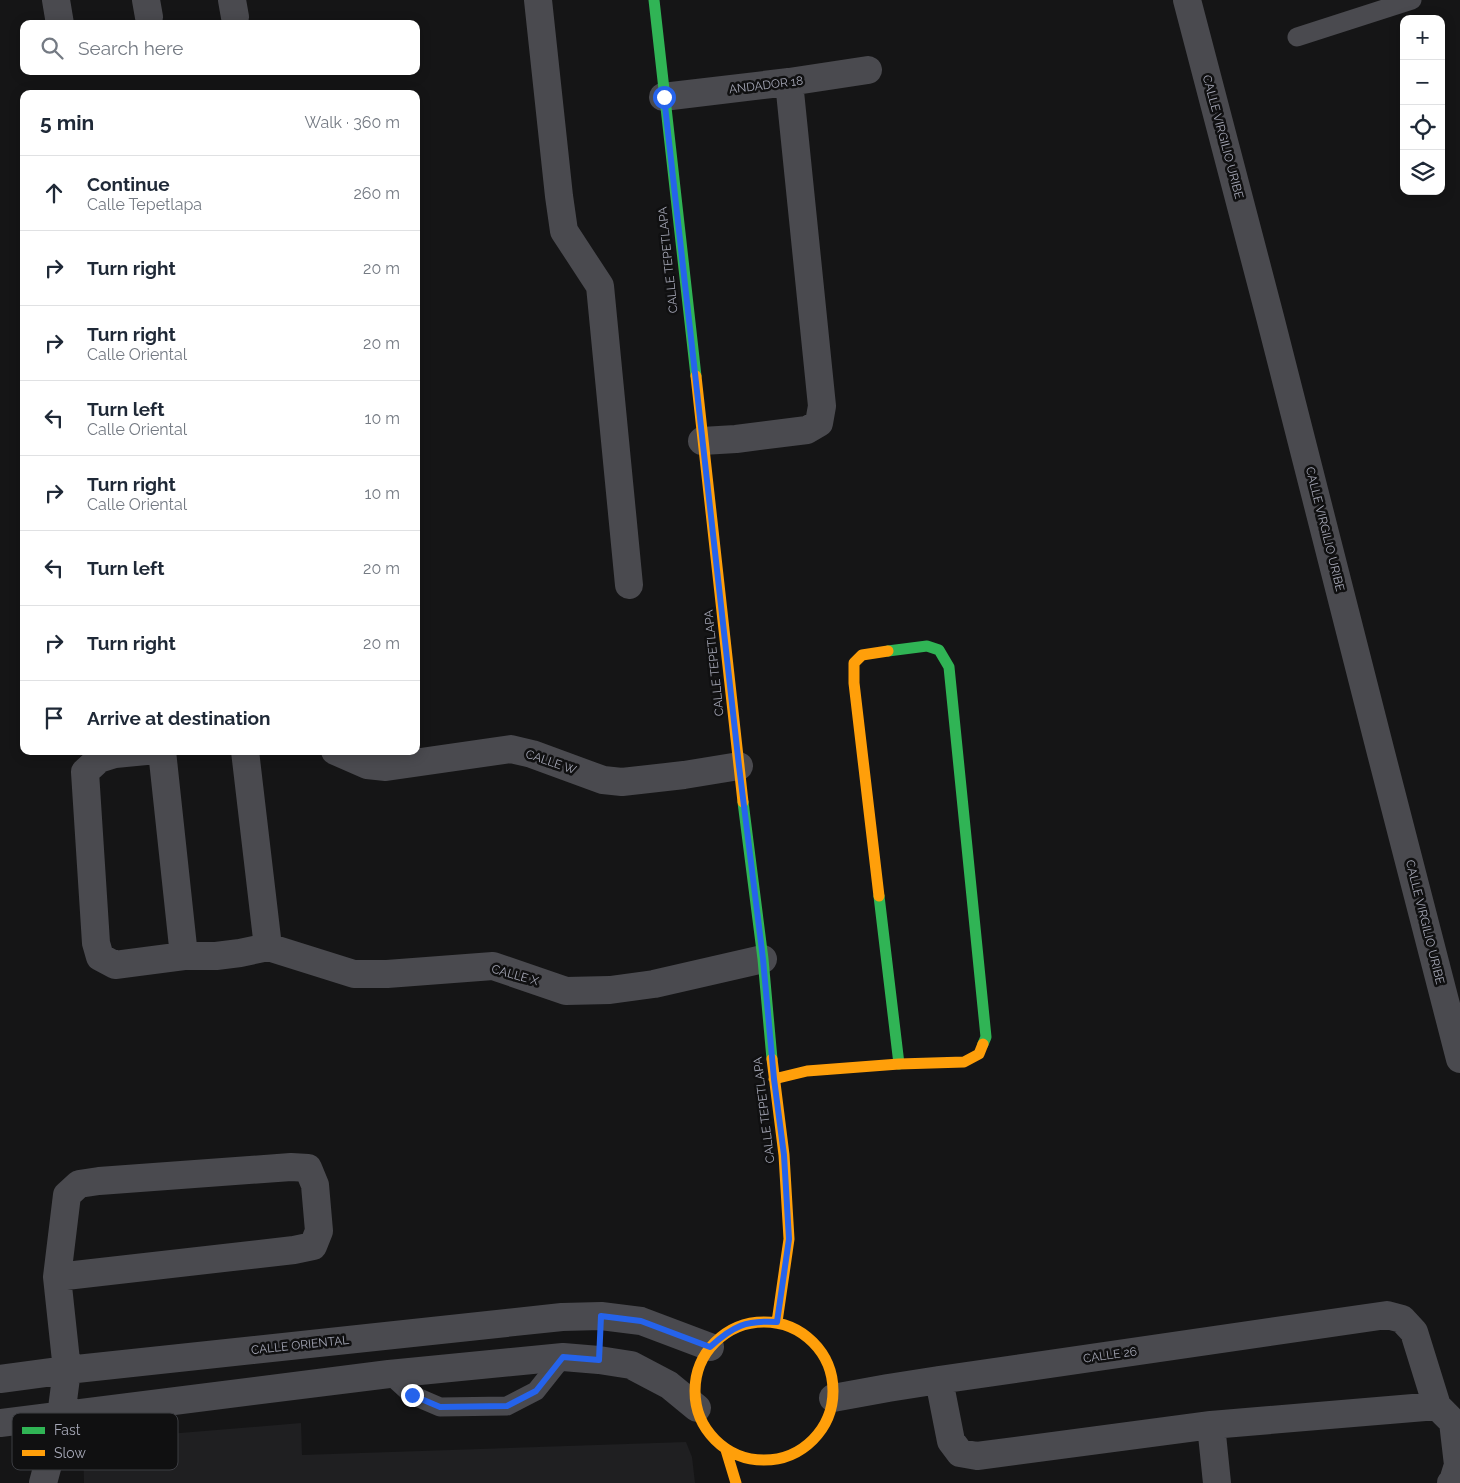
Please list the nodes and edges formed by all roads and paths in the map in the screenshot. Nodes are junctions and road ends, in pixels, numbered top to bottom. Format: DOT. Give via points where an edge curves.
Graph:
graph roads {
  1 [pos="56,0"];
  2 [pos="538,0"];
  3 [pos="654,0"];
  4 [pos="1187,0"];
  5 [pos="1412,0"];
  6 [pos="59,20"];
  7 [pos="1297,37"];
  8 [pos="868,70"];
  9 [pos="789,82"];
  10 [pos="664,97"];
  11 [pos="702,441"];
  12 [pos="629,584"];
  13 [pos="112,755"];
  14 [pos="162,755"];
  15 [pos="245,755"];
  16 [pos="344,755"];
  17 [pos="739,766"];
  18 [pos="268,948"];
  19 [pos="184,956"];
  20 [pos="763,959"];
  21 [pos="1460,1059"];
  22 [pos="899,1064"];
  23 [pos="774,1079"];
  24 [pos="57,1277"];
  25 [pos="601,1316"];
  26 [pos="777,1322"];
  27 [pos="710,1347"];
  28 [pos="563,1357"];
  29 [pos="599,1360"];
  30 [pos="67,1370"];
  31 [pos="389,1374"];
  32 [pos="0,1379"];
  33 [pos="939,1380"];
  34 [pos="833,1398"];
  35 [pos="1437,1406"];
  36 [pos="697,1408"];
  37 [pos="61,1413"];
  38 [pos="84,1413"];
  39 [pos="1211,1425"];
  40 [pos="726,1450"];
  41 [pos="786,1458"];
  42 [pos="46,1470"];
  43 [pos="779,1473"];
  44 [pos="43,1483"];
  45 [pos="736,1483"];
  46 [pos="1217,1483"];
  47 [pos="1450,1483"];
  1 -- 6 [label="street"];
  2 -- 12 [label="street" via="564,231 600,286"];
  3 -- 10 [label="street, CALLE TEPETLAPA"];
  4 -- 21 [label="street, CALLE VIRGILIO URIBE"];
  5 -- 7 [label="lane"];
  8 -- 9 [label="street, ANDADOR 18"];
  9 -- 10 [label="street, ANDADOR 18"];
  9 -- 11 [label="street" via="822,406 819,423 807,430"];
  10 -- 11 [label="street, CALLE TEPETLAPA"];
  11 -- 17 [label="street, CALLE TEPETLAPA"];
  13 -- 19 [label="street" via="99,759 85,772 96,942 100,957 115,965"];
  14 -- 19 [label="street"];
  15 -- 18 [label="street"];
  16 -- 17 [label="street, CALLE W" via="367,765 386,767 511,749 603,780 622,782"];
  17 -- 20 [label="street, CALLE TEPETLAPA"];
  18 -- 19 [label="street" via="240,954"];
  18 -- 20 [label="street, CALLE X" via="354,974 493,966 566,991 654,984"];
  20 -- 23 [label="street, CALLE TEPETLAPA"];
  22 -- 22 [label="street" via="964,1062 979,1054 986,1037 949,667 939,650 927,646 862,655 854,663"];
  22 -- 23 [label="street" via="807,1071"];
  23 -- 26 [label="street, CALLE TEPETLAPA" via="784,1155 789,1239"];
  24 -- 24 [label="street" via="66,1195 79,1184 291,1167 308,1168 315,1185 319,1232 313,1246"];
  24 -- 30 [label="street"];
  25 -- 27 [label="street, CALLE ORIENTAL" via="641,1321"];
  25 -- 29 [label="street"];
  25 -- 30 [label="street, CALLE ORIENTAL" via="552,1318"];
  26 -- 27 [label="street" via="759,1321 740,1326 724,1334"];
  26 -- 34 [label="street" via="804,1334 824,1356 833,1383"];
  27 -- 36 [label="street" via="696,1376"];
  28 -- 29 [label="street"];
  28 -- 31 [label="street"];
  28 -- 31 [label="lane" via="536,1391 507,1406 440,1407 412,1395"];
  29 -- 36 [label="street" via="631,1365 669,1385"];
  30 -- 32 [label="street, CALLE ORIENTAL"];
  30 -- 37 [label="street"];
  31 -- 38 [label="street"];
  33 -- 34 [label="street, CALLE 26"];
  33 -- 35 [label="street, CALLE 26" via="1387,1315 1402,1319 1414,1332"];
  33 -- 39 [label="street" via="951,1441 960,1453 977,1456"];
  34 -- 41 [label="street" via="827,1421 813,1442"];
  35 -- 39 [label="street"];
  35 -- 47 [label="street" via="1453,1422 1458,1465"];
  36 -- 40 [label="street" via="708,1432"];
  39 -- 46 [label="street"];
  40 -- 41 [label="street" via="755,1460"];
  40 -- 45 [label="street"];
  41 -- 43 [label="street"];
  42 -- 44 [label="street"];
}
